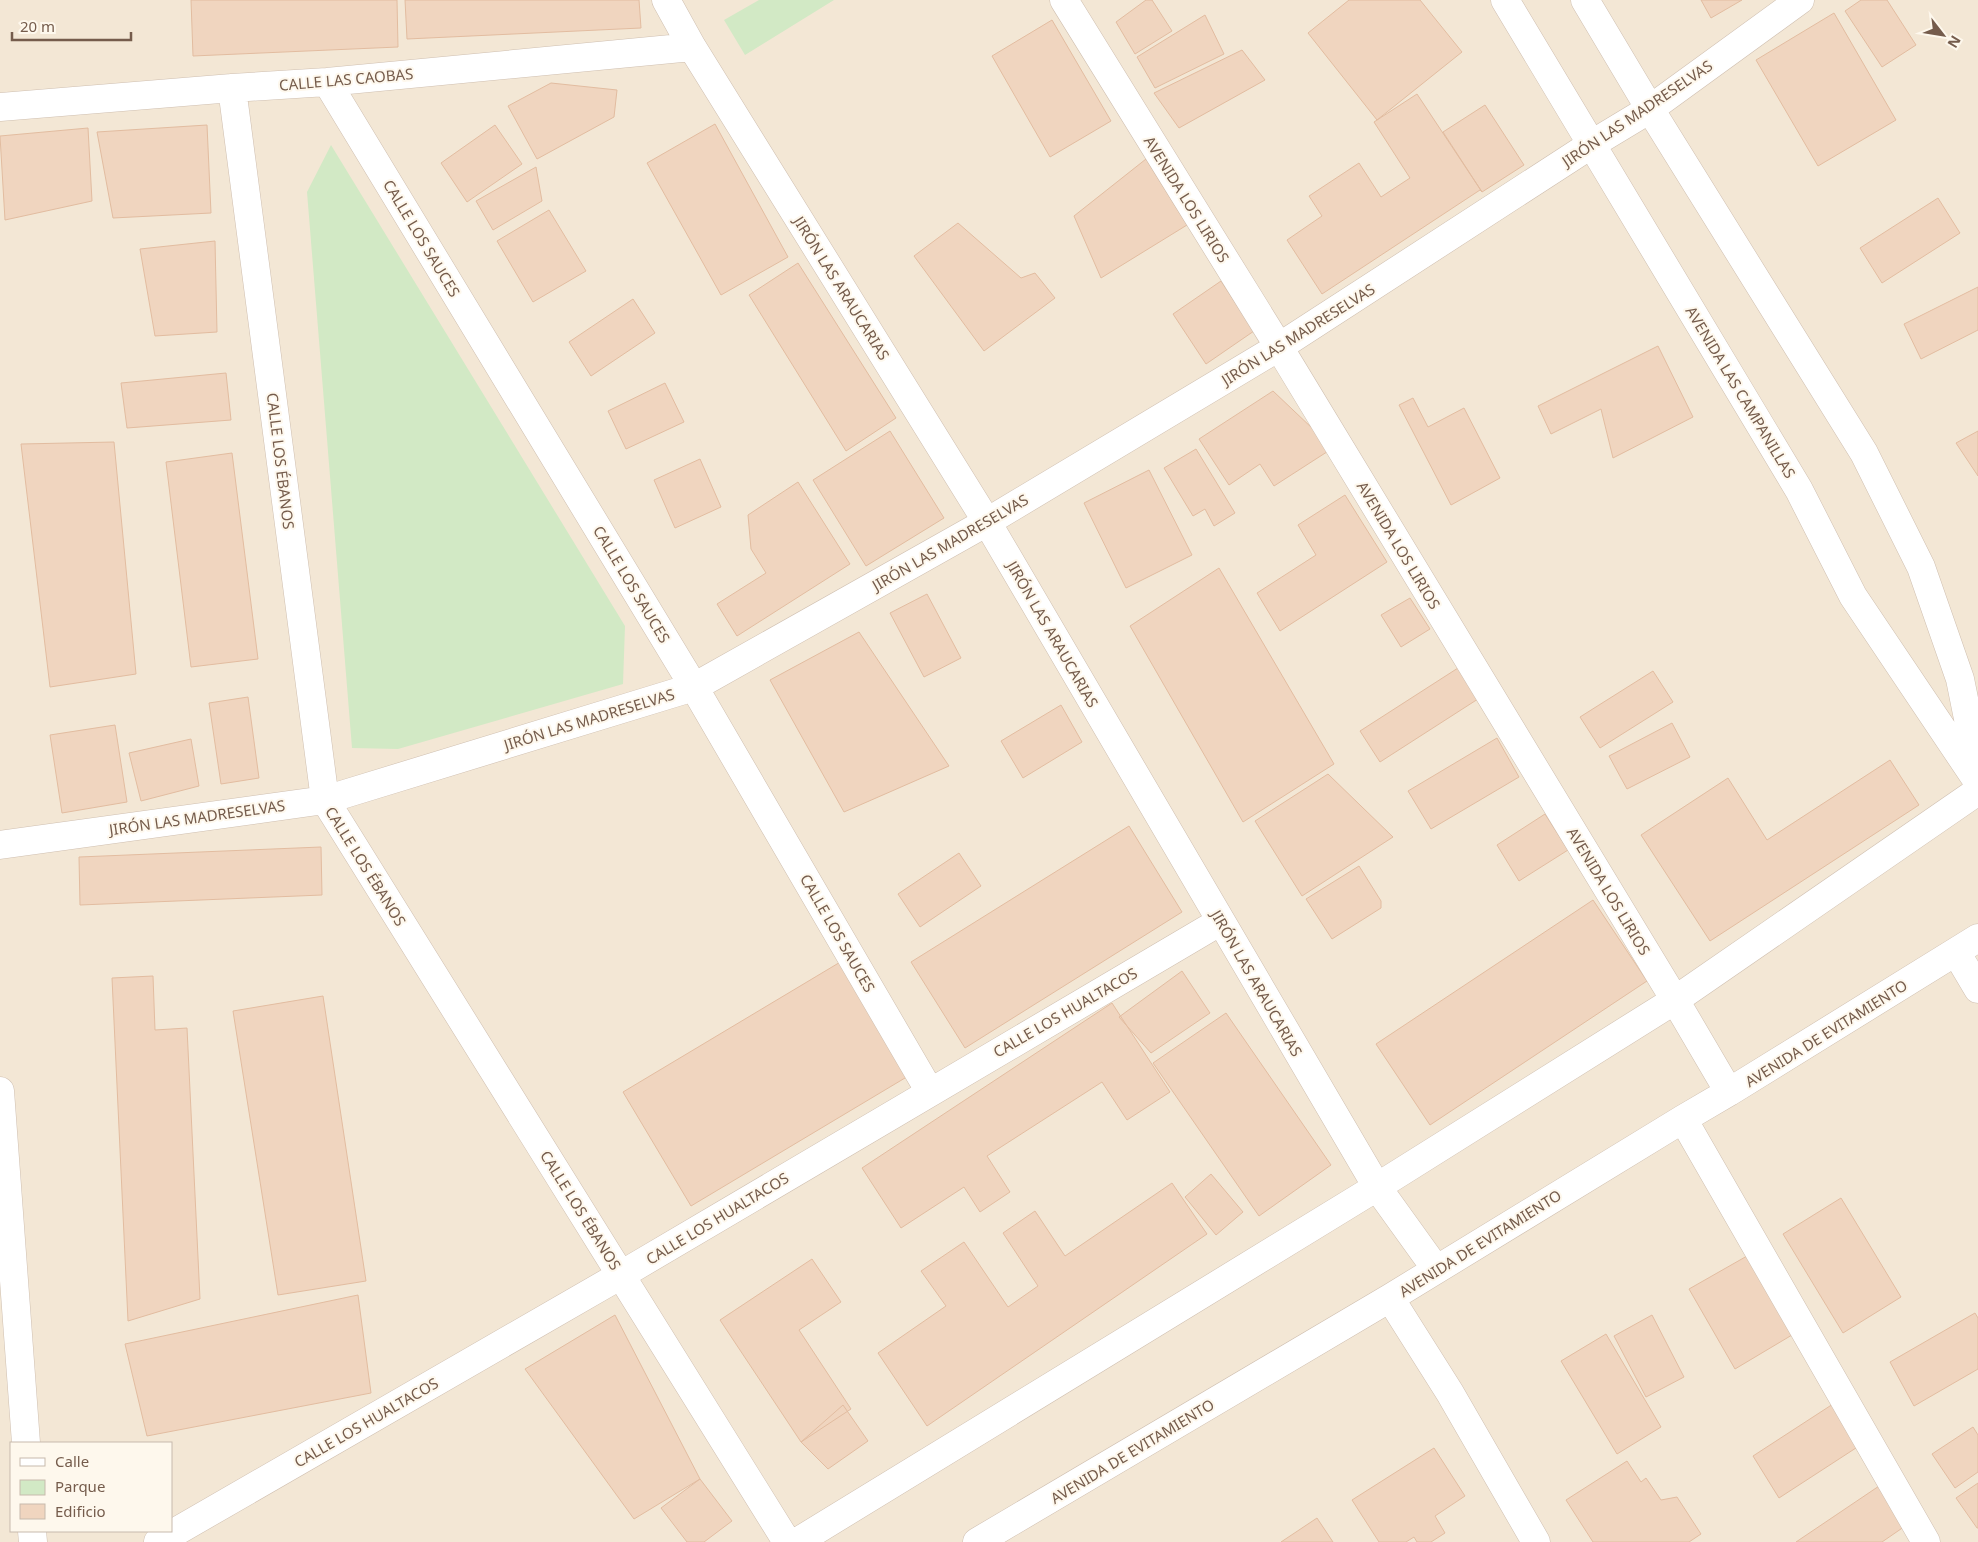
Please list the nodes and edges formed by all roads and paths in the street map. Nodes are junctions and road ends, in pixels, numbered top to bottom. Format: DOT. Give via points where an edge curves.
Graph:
graph roads {
  1 [pos="666,0"];
  2 [pos="1064,0"];
  3 [pos="1505,0"];
  4 [pos="1585,0"];
  5 [pos="1800,0"];
  6 [pos="692,47"];
  7 [pos="327,82"];
  8 [pos="232,88"];
  9 [pos="0,107"];
  10 [pos="1650,109"];
  11 [pos="1592,144"];
  12 [pos="1279,348"];
  13 [pos="988,522"];
  14 [pos="694,687"];
  15 [pos="1978,768"];
  16 [pos="1978,782"];
  17 [pos="1978,791"];
  18 [pos="325,800"];
  19 [pos="0,844"];
  20 [pos="1221,921"];
  21 [pos="1967,945"];
  22 [pos="1978,989"];
  23 [pos="1675,1000"];
  24 [pos="0,1091"];
  25 [pos="930,1092"];
  26 [pos="1729,1092"];
  27 [pos="1683,1119"];
  28 [pos="1376,1188"];
  29 [pos="1436,1269"];
  30 [pos="621,1275"];
  31 [pos="1390,1298"];
  32 [pos="26,1442"];
  33 [pos="158,1542"];
  34 [pos="787,1542"];
  35 [pos="797,1542"];
  36 [pos="978,1542"];
  37 [pos="1536,1542"];
  38 [pos="1926,1542"];
  1 -- 6 [label="street, JIRÓN LAS ARAUCARIAS"];
  2 -- 12 [label="street, AVENIDA LOS LIRIOS"];
  3 -- 11 [label="street, AVENIDA LAS CAMPANILLAS"];
  4 -- 10 [label="street"];
  5 -- 10 [label="street, JIRÓN LAS MADRESELVAS"];
  6 -- 7 [label="street, CALLE LAS CAOBAS"];
  6 -- 13 [label="street, JIRÓN LAS ARAUCARIAS"];
  7 -- 8 [label="street, CALLE LAS CAOBAS"];
  7 -- 14 [label="street, CALLE LOS SAUCES"];
  8 -- 9 [label="street, CALLE LAS CAOBAS"];
  8 -- 18 [label="street, CALLE LOS ÉBANOS"];
  10 -- 11 [label="street, JIRÓN LAS MADRESELVAS"];
  10 -- 15 [label="street" via="1864,453 1908,540 1921,567 1960,679"];
  11 -- 12 [label="street, JIRÓN LAS MADRESELVAS"];
  11 -- 16 [label="street, AVENIDA LAS CAMPANILLAS" via="1800,490 1853,596"];
  12 -- 13 [label="street, JIRÓN LAS MADRESELVAS"];
  12 -- 23 [label="street, AVENIDA LOS LIRIOS"];
  13 -- 14 [label="street, JIRÓN LAS MADRESELVAS"];
  13 -- 20 [label="street, JIRÓN LAS ARAUCARIAS"];
  14 -- 18 [label="street, JIRÓN LAS MADRESELVAS"];
  14 -- 25 [label="street, CALLE LOS SAUCES"];
  17 -- 23 [label="street"];
  18 -- 19 [label="street, JIRÓN LAS MADRESELVAS"];
  18 -- 30 [label="street, CALLE LOS ÉBANOS"];
  20 -- 25 [label="street, CALLE LOS HUALTACOS"];
  20 -- 28 [label="street, JIRÓN LAS ARAUCARIAS"];
  21 -- 22 [label="street"];
  21 -- 26 [label="street, AVENIDA DE EVITAMIENTO"];
  23 -- 26 [label="street, AVENIDA LOS LIRIOS"];
  23 -- 28 [label="street"];
  24 -- 32 [label="street"];
  25 -- 30 [label="street, CALLE LOS HUALTACOS"];
  26 -- 27 [label="street, AVENIDA DE EVITAMIENTO"];
  27 -- 29 [label="street, AVENIDA DE EVITAMIENTO"];
  27 -- 38 [label="street"];
  28 -- 29 [label="street, JIRÓN LAS ARAUCARIAS"];
  28 -- 35 [label="street"];
  29 -- 31 [label="street, AVENIDA DE EVITAMIENTO"];
  30 -- 33 [label="street, CALLE LOS HUALTACOS"];
  30 -- 34 [label="street, CALLE LOS ÉBANOS"];
  31 -- 36 [label="street, AVENIDA DE EVITAMIENTO"];
  31 -- 37 [label="street" via="1450,1393"];
}
